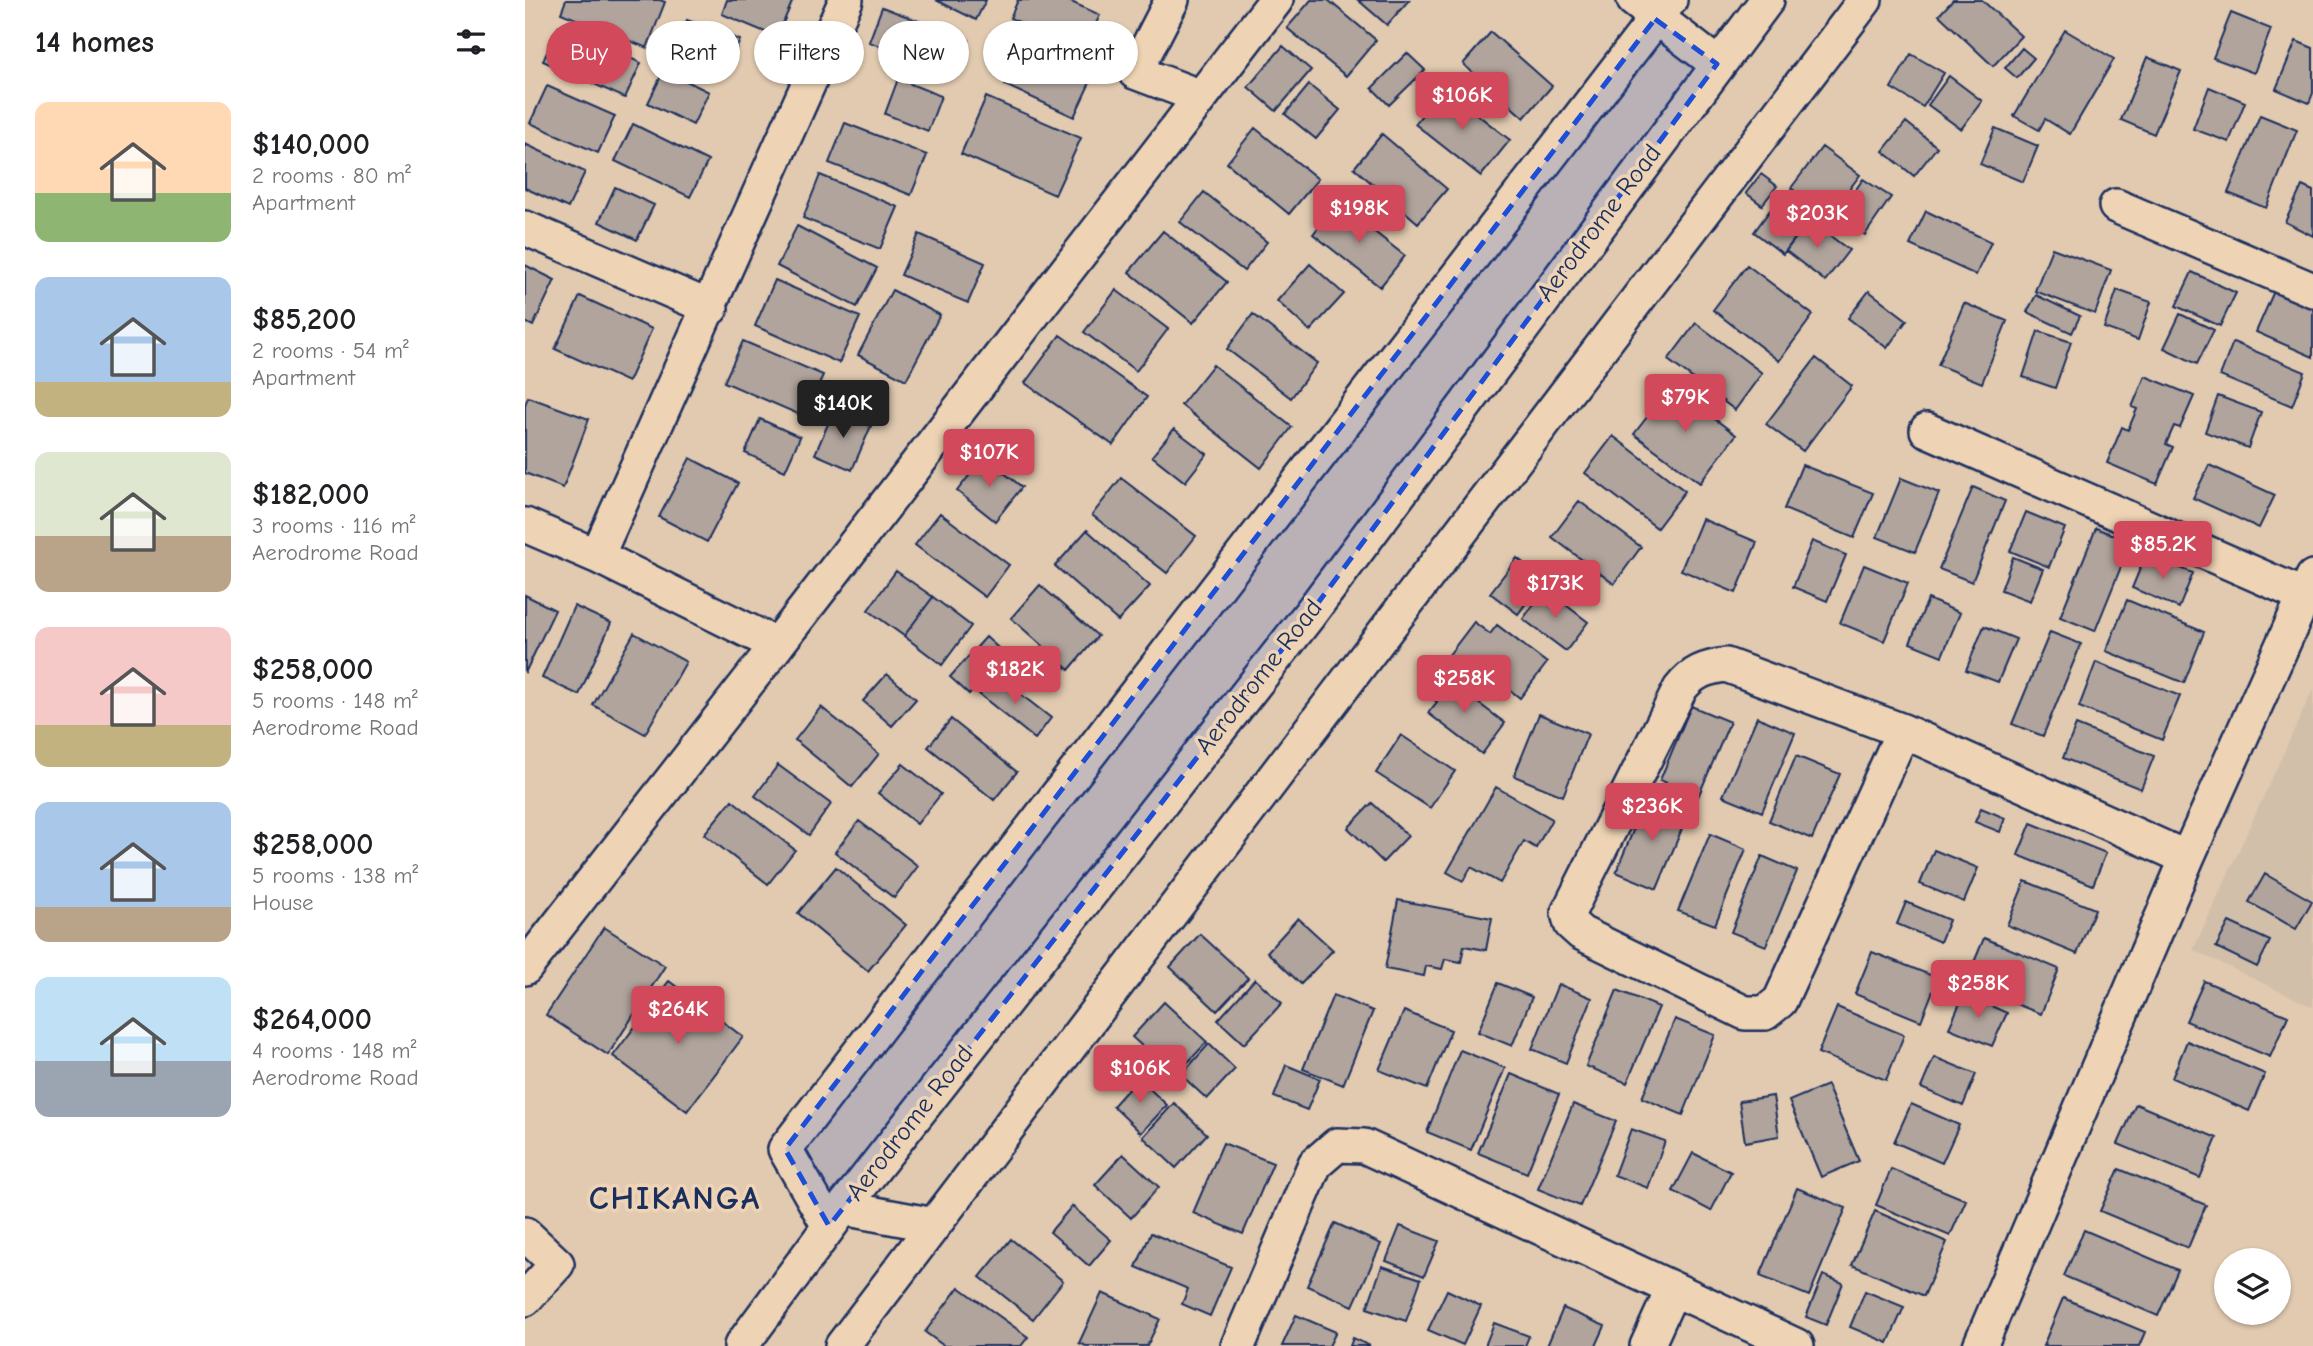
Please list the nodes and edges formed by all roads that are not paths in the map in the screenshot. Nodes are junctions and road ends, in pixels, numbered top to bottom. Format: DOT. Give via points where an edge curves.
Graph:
graph roads {
  1 [pos="846,0"];
  2 [pos="1172,0"];
  3 [pos="1276,0"];
  4 [pos="1767,0"];
  5 [pos="1865,0"];
  6 [pos="1653,6"];
  7 [pos="1717,64"];
  8 [pos="1201,97"];
  9 [pos="2116,206"];
  10 [pos="525,228"];
  11 [pos="2313,290"];
  12 [pos="711,308"];
  13 [pos="1927,430"];
  14 [pos="525,525"];
  15 [pos="597,556"];
  16 [pos="2309,587"];
  17 [pos="777,645"];
  18 [pos="1903,731"];
  19 [pos="2187,858"];
  20 [pos="525,968"];
  21 [pos="836,1217"];
  22 [pos="934,1225"];
  23 [pos="525,1234"];
  24 [pos="1672,1291"];
  25 [pos="525,1299"];
  26 [pos="741,1346"];
  27 [pos="842,1346"];
  28 [pos="1238,1346"];
  29 [pos="1647,1346"];
  30 [pos="1797,1346"];
  31 [pos="1980,1346"];
  1 -- 12 [label="street"];
  2 -- 8 [label="street" via="1135,72"];
  3 -- 8 [label="street"];
  4 -- 7 [label="street, Aerodrome Road"];
  5 -- 22 [label="street"];
  6 -- 7 [label="street"];
  6 -- 21 [label="street" via="785,1149"];
  7 -- 21 [label="street, Aerodrome Road" via="1309,615"];
  8 -- 17 [label="street"];
  9 -- 11 [label="street"];
  10 -- 12 [label="street"];
  12 -- 15 [label="street"];
  13 -- 16 [label="street"];
  14 -- 15 [label="street"];
  15 -- 17 [label="street"];
  16 -- 19 [label="street"];
  17 -- 20 [label="street"];
  18 -- 18 [label="street" via="1726,665 1691,675 1568,914 1571,924 1745,1013 1765,1013 1780,1001"];
  18 -- 19 [label="street"];
  19 -- 31 [label="street"];
  21 -- 22 [label="street"];
  21 -- 26 [label="street, Aerodrome Road"];
  22 -- 27 [label="street"];
  23 -- 25 [label="street" via="557,1264"];
  24 -- 28 [label="street" via="1364,1146 1337,1145 1315,1164"];
  24 -- 29 [label="street"];
  24 -- 30 [label="street"];
}
